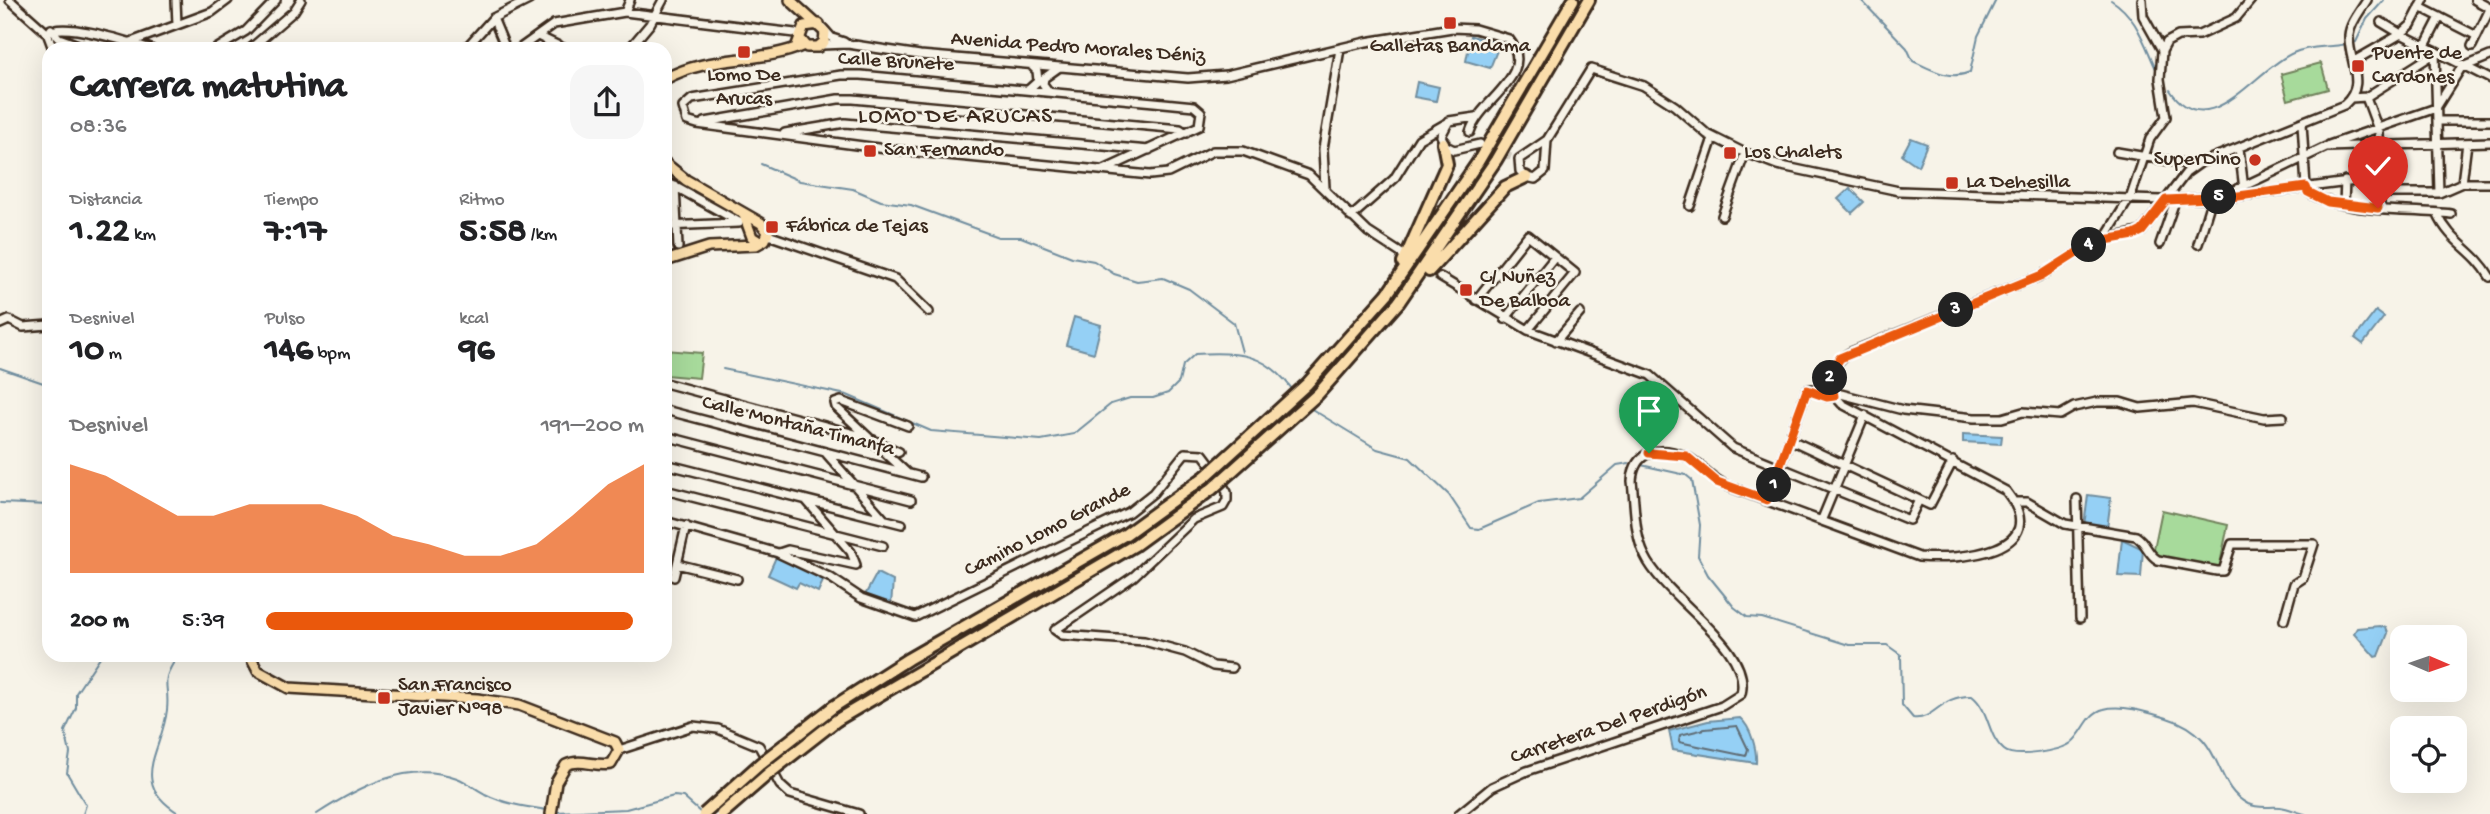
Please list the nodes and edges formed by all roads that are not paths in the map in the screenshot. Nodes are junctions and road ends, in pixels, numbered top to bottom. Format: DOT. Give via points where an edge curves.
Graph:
graph roads {
  1 [pos="10,0"];
  2 [pos="175,0"];
  3 [pos="228,0"];
  4 [pos="276,0"];
  5 [pos="301,0"];
  6 [pos="529,0"];
  7 [pos="630,0"];
  8 [pos="663,0"];
  9 [pos="790,0"];
  10 [pos="1573,0"];
  11 [pos="1589,0"];
  12 [pos="2142,0"];
  13 [pos="2252,0"];
  14 [pos="2367,0"];
  15 [pos="2475,0"];
  16 [pos="2422,4"];
  17 [pos="2490,8"];
  18 [pos="800,9"];
  19 [pos="625,12"];
  20 [pos="654,15"];
  21 [pos="2440,17"];
  22 [pos="493,18"];
  23 [pos="2381,22"];
  24 [pos="177,25"];
  25 [pos="821,25"];
  26 [pos="49,31"];
  27 [pos="2401,34"];
  28 [pos="801,35"];
  29 [pos="152,36"];
  30 [pos="538,36"];
  31 [pos="2477,36"];
  32 [pos="473,39"];
  33 [pos="52,42"];
  34 [pos="70,42"];
  35 [pos="131,42"];
  36 [pos="152,42"];
  37 [pos="228,42"];
  38 [pos="258,42"];
  39 [pos="471,42"];
  40 [pos="474,42"];
  41 [pos="503,42"];
  42 [pos="529,42"];
  43 [pos="550,42"];
  44 [pos="634,42"];
  45 [pos="848,44"];
  46 [pos="822,45"];
  47 [pos="2426,46"];
  48 [pos="2472,46"];
  49 [pos="1340,49"];
  50 [pos="2162,51"];
  51 [pos="2435,53"];
  52 [pos="2490,56"];
  53 [pos="2354,61"];
  54 [pos="1031,65"];
  55 [pos="2466,66"];
  56 [pos="1060,67"];
  57 [pos="672,77"];
  58 [pos="2490,79"];
  59 [pos="1028,90"];
  60 [pos="1050,92"];
  61 [pos="2367,97"];
  62 [pos="2351,98"];
  63 [pos="2437,108"];
  64 [pos="741,115"];
  65 [pos="1479,115"];
  66 [pos="2489,118"];
  67 [pos="1462,121"];
  68 [pos="2437,121"];
  69 [pos="2302,123"];
  70 [pos="697,124"];
  71 [pos="1445,124"];
  72 [pos="2377,128"];
  73 [pos="741,130"];
  74 [pos="1186,133"];
  75 [pos="1470,133"];
  76 [pos="781,134"];
  77 [pos="1425,134"];
  78 [pos="1713,138"];
  79 [pos="1547,140"];
  80 [pos="1442,141"];
  81 [pos="2490,142"];
  82 [pos="2467,143"];
  83 [pos="2437,144"];
  84 [pos="2379,145"];
  85 [pos="2326,147"];
  86 [pos="2239,148"];
  87 [pos="1150,150"];
  88 [pos="1532,150"];
  89 [pos="1745,152"];
  90 [pos="2117,152"];
  91 [pos="2145,155"];
  92 [pos="2304,155"];
  93 [pos="1545,158"];
  94 [pos="2191,169"];
  95 [pos="672,170"];
  96 [pos="1104,170"];
  97 [pos="1526,177"];
  98 [pos="2380,178"];
  99 [pos="2345,181"];
  100 [pos="2462,183"];
  101 [pos="2490,183"];
  102 [pos="672,184"];
  103 [pos="675,186"];
  104 [pos="2306,187"];
  105 [pos="1325,188"];
  106 [pos="2245,189"];
  107 [pos="2380,193"];
  108 [pos="2439,193"];
  109 [pos="2176,198"];
  110 [pos="2211,198"];
  111 [pos="2129,199"];
  112 [pos="2151,200"];
  113 [pos="2166,200"];
  114 [pos="2344,204"];
  115 [pos="1690,206"];
  116 [pos="1344,208"];
  117 [pos="2381,208"];
  118 [pos="1360,210"];
  119 [pos="2158,210"];
  120 [pos="2437,213"];
  121 [pos="2451,214"];
  122 [pos="1722,216"];
  123 [pos="1351,217"];
  124 [pos="741,219"];
  125 [pos="1359,224"];
  126 [pos="763,225"];
  127 [pos="672,226"];
  128 [pos="677,226"];
  129 [pos="751,233"];
  130 [pos="768,235"];
  131 [pos="2105,239"];
  132 [pos="760,242"];
  133 [pos="736,244"];
  134 [pos="2160,244"];
  135 [pos="2198,244"];
  136 [pos="678,247"];
  137 [pos="1402,254"];
  138 [pos="1555,257"];
  139 [pos="672,259"];
  140 [pos="1440,277"];
  141 [pos="2490,277"];
  142 [pos="1385,293"];
  143 [pos="1476,300"];
  144 [pos="1400,303"];
  145 [pos="929,312"];
  146 [pos="1580,313"];
  147 [pos="1505,319"];
  148 [pos="0,324"];
  149 [pos="42,326"];
  150 [pos="1528,330"];
  151 [pos="1556,341"];
  152 [pos="672,385"];
  153 [pos="1833,394"];
  154 [pos="672,413"];
  155 [pos="1865,415"];
  156 [pos="2283,417"];
  157 [pos="908,426"];
  158 [pos="672,438"];
  159 [pos="869,438"];
  160 [pos="1791,440"];
  161 [pos="825,452"];
  162 [pos="899,452"];
  163 [pos="1953,461"];
  164 [pos="672,466"];
  165 [pos="1845,466"];
  166 [pos="1781,467"];
  167 [pos="908,473"];
  168 [pos="921,477"];
  169 [pos="855,486"];
  170 [pos="1835,491"];
  171 [pos="672,492"];
  172 [pos="2077,499"];
  173 [pos="806,500"];
  174 [pos="911,500"];
  175 [pos="1767,500"];
  176 [pos="1919,500"];
  177 [pos="2014,502"];
  178 [pos="1822,519"];
  179 [pos="884,520"];
  180 [pos="672,523"];
  181 [pos="902,524"];
  182 [pos="686,526"];
  183 [pos="2079,527"];
  184 [pos="834,534"];
  185 [pos="883,546"];
  186 [pos="778,553"];
  187 [pos="677,564"];
  188 [pos="674,577"];
  189 [pos="737,579"];
  190 [pos="2080,618"];
  191 [pos="2284,620"];
  192 [pos="253,662"];
  193 [pos="1232,668"];
  194 [pos="619,750"];
  195 [pos="551,814"];
  196 [pos="704,814"];
  197 [pos="722,814"];
  198 [pos="859,814"];
  199 [pos="1459,814"];
  1 -- 26 [label="street"];
  2 -- 24 [label="street"];
  3 -- 24 [label="street" via="212,12"];
  4 -- 37 [label="street" via="246,31"];
  5 -- 38 [label="street"];
  6 -- 22 [label="street"];
  7 -- 19 [label="street"];
  8 -- 20 [label="street"];
  9 -- 18 [label="main road"];
  10 -- 142 [label="highway" via="1471,173"];
  11 -- 144 [label="highway" via="1496,160"];
  12 -- 50 [label="street" via="2143,16"];
  13 -- 50 [label="street" via="2236,18 2199,35 2172,38"];
  14 -- 53 [label="street" via="2351,27"];
  15 -- 17 [label="street"];
  16 -- 21 [label="street"];
  16 -- 27 [label="street"];
  17 -- 31 [label="street"];
  18 -- 25 [label="main road"];
  18 -- 28 [label="main road"];
  19 -- 20 [label="street"];
  19 -- 30 [label="street" via="554,24"];
  20 -- 28 [label="street"];
  20 -- 44 [label="street"];
  21 -- 31 [label="street"];
  21 -- 47 [label="street"];
  22 -- 32 [label="street"];
  22 -- 41 [label="street"];
  23 -- 27 [label="street"];
  24 -- 29 [label="street"];
  25 -- 28 [label="main road" via="811,23"];
  25 -- 45 [label="street" via="832,38"];
  25 -- 46 [label="main road" via="826,36"];
  26 -- 33 [label="street"];
  26 -- 34 [label="street"];
  26 -- 35 [label="street" via="72,29"];
  27 -- 47 [label="street"];
  27 -- 53 [label="street"];
  28 -- 46 [label="main road" via="815,48"];
  28 -- 57 [label="main road" via="794,49 723,59"];
  29 -- 35 [label="street"];
  29 -- 36 [label="street"];
  30 -- 42 [label="street"];
  30 -- 43 [label="street"];
  31 -- 48 [label="street"];
  32 -- 39 [label="street"];
  32 -- 40 [label="street"];
  45 -- 46 [label="street"];
  45 -- 54 [label="street, Avenida Pedro Morales Déniz"];
  47 -- 51 [label="street"];
  49 -- 56 [label="street, Avenida Pedro Morales Déniz" via="1211,77"];
  49 -- 65 [label="street, Avenida Pedro Morales Déniz" via="1452,28 1509,39 1518,55 1516,68"];
  49 -- 105 [label="street" via="1323,149"];
  50 -- 91 [label="street" via="2166,117"];
  51 -- 55 [label="street"];
  51 -- 61 [label="street"];
  51 -- 63 [label="street"];
  52 -- 55 [label="street"];
  53 -- 62 [label="street" via="2357,82"];
  54 -- 56 [label="street, Avenida Pedro Morales Déniz"];
  54 -- 59 [label="street" via="1038,81"];
  55 -- 58 [label="street"];
  55 -- 63 [label="street"];
  56 -- 60 [label="street" via="1044,78"];
  59 -- 60 [label="street, Calle Brunete"];
  59 -- 70 [label="street, Calle Brunete" via="841,75 692,99 683,107 684,116"];
  60 -- 74 [label="street, Calle Brunete" via="1194,106 1201,112 1199,127"];
  61 -- 62 [label="street"];
  61 -- 72 [label="street"];
  62 -- 69 [label="street"];
  63 -- 68 [label="street"];
  63 -- 72 [label="street"];
  64 -- 70 [label="street"];
  64 -- 73 [label="street" via="737,121"];
  64 -- 74 [label="street" via="853,99"];
  65 -- 67 [label="street"];
  65 -- 75 [label="street"];
  66 -- 68 [label="street"];
  67 -- 71 [label="street"];
  67 -- 75 [label="street"];
  68 -- 83 [label="street"];
  69 -- 86 [label="street"];
  69 -- 92 [label="street"];
  70 -- 73 [label="street"];
  71 -- 77 [label="street"];
  71 -- 80 [label="street"];
  72 -- 84 [label="street"];
  72 -- 85 [label="street"];
  73 -- 76 [label="street"];
  74 -- 87 [label="street"];
  75 -- 80 [label="street" via="1480,144 1454,150"];
  76 -- 87 [label="street" via="845,123"];
  76 -- 96 [label="street"];
  77 -- 80 [label="street"];
  77 -- 118 [label="street" via="1394,178"];
  78 -- 79 [label="street" via="1644,86 1596,69 1587,71"];
  78 -- 89 [label="street"];
  78 -- 115 [label="street"];
  79 -- 88 [label="street"];
  79 -- 93 [label="street"];
  80 -- 142 [label="highway" via="1447,164 1408,254"];
  81 -- 82 [label="street"];
  82 -- 83 [label="street"];
  82 -- 100 [label="street"];
  83 -- 84 [label="street"];
  83 -- 108 [label="street"];
  84 -- 85 [label="street"];
  84 -- 98 [label="street"];
  85 -- 92 [label="street"];
  86 -- 94 [label="street"];
  86 -- 106 [label="street"];
  87 -- 96 [label="street"];
  88 -- 93 [label="street"];
  88 -- 97 [label="street" via="1515,158"];
  89 -- 111 [label="street" via="1777,164 1899,191"];
  89 -- 122 [label="street"];
  90 -- 91 [label="street"];
  91 -- 94 [label="street"];
  91 -- 111 [label="street"];
  92 -- 104 [label="street"];
  92 -- 106 [label="street"];
  93 -- 97 [label="street" via="1543,174"];
  94 -- 113 [label="street"];
  95 -- 124 [label="main road"];
  96 -- 105 [label="street" via="1168,173 1213,152 1243,151 1309,175"];
  97 -- 144 [label="highway" via="1505,187"];
  98 -- 99 [label="street"];
  98 -- 107 [label="street"];
  99 -- 104 [label="street"];
  99 -- 114 [label="street"];
  100 -- 101 [label="street"];
  100 -- 108 [label="street"];
  102 -- 103 [label="street"];
  103 -- 124 [label="street"];
  103 -- 128 [label="street"];
  104 -- 106 [label="street"];
  104 -- 114 [label="street" via="2316,197"];
  105 -- 116 [label="street"];
  106 -- 110 [label="street"];
  107 -- 108 [label="street"];
  107 -- 117 [label="street"];
  109 -- 110 [label="street"];
  109 -- 113 [label="street"];
  109 -- 134 [label="street"];
  110 -- 135 [label="street"];
  111 -- 112 [label="street"];
  111 -- 131 [label="street"];
  112 -- 113 [label="street"];
  112 -- 119 [label="street"];
  113 -- 119 [label="street"];
  114 -- 117 [label="street"];
  116 -- 118 [label="street"];
  116 -- 123 [label="street"];
  117 -- 120 [label="street"];
  118 -- 123 [label="street"];
  118 -- 125 [label="street"];
  119 -- 131 [label="street" via="2142,231"];
  120 -- 121 [label="street"];
  120 -- 141 [label="street" via="2452,239 2478,257"];
  123 -- 125 [label="street"];
  124 -- 126 [label="main road"];
  124 -- 128 [label="street"];
  124 -- 129 [label="main road"];
  125 -- 137 [label="street"];
  126 -- 129 [label="main road"];
  126 -- 130 [label="main road"];
  127 -- 128 [label="street"];
  128 -- 136 [label="street"];
  129 -- 132 [label="main road"];
  129 -- 133 [label="main road"];
  130 -- 132 [label="main road"];
  130 -- 145 [label="street" via="895,279"];
  131 -- 153 [label="street" via="2042,275 1851,352 1834,363 1830,374"];
  132 -- 133 [label="main road"];
  133 -- 139 [label="main road"];
  138 -- 143 [label="street" via="1528,235"];
  138 -- 147 [label="street"];
  138 -- 150 [label="street" via="1575,273"];
  140 -- 143 [label="street"];
  142 -- 196 [label="highway, bridge" via="1266,425 1206,476 1126,534 833,707"];
  143 -- 147 [label="street"];
  144 -- 197 [label="highway, bridge" via="1318,394 1212,489 1124,552 837,720"];
  146 -- 151 [label="street"];
  147 -- 150 [label="street"];
  148 -- 149 [label="street" via="9,320 23,327"];
  150 -- 151 [label="street"];
  151 -- 166 [label="street" via="1650,375 1727,445"];
  152 -- 159 [label="street"];
  153 -- 155 [label="street"];
  153 -- 156 [label="street" via="1903,410 1974,418 2023,412 2060,415 2085,405 2120,402 2140,408 2193,403 2264,418"];
  153 -- 160 [label="street" via="1827,397 1807,390"];
  154 -- 161 [label="street, Calle Montaña Timanfa"];
  155 -- 163 [label="street"];
  155 -- 165 [label="street"];
  157 -- 159 [label="street" via="841,401 835,404"];
  158 -- 169 [label="street"];
  159 -- 162 [label="street"];
  159 -- 167 [label="street"];
  160 -- 165 [label="street"];
  160 -- 166 [label="street"];
  161 -- 167 [label="street, Calle Montaña Timanfa"];
  161 -- 169 [label="street"];
  163 -- 176 [label="street" via="1930,505"];
  163 -- 177 [label="street" via="1995,484"];
  164 -- 173 [label="street"];
  165 -- 170 [label="street"];
  165 -- 176 [label="street"];
  166 -- 170 [label="street"];
  166 -- 175 [label="street"];
  167 -- 168 [label="street, Calle Montaña Timanfa"];
  169 -- 174 [label="street"];
  169 -- 179 [label="street"];
  170 -- 176 [label="street" via="1909,520"];
  170 -- 178 [label="street"];
  171 -- 184 [label="street"];
  172 -- 183 [label="street"];
  173 -- 179 [label="street"];
  173 -- 184 [label="street"];
  175 -- 178 [label="street, Carretera Del Perdigón"];
  175 -- 199 [label="street, Carretera Del Perdigón" via="1717,482 1686,456 1641,456 1633,481 1645,557 1674,597 1727,647 1742,674 1741,694 1722,706 1527,771 1492,787"];
  177 -- 178 [label="street, Carretera Del Perdigón" via="2019,524 2006,545 1944,559 1919,557"];
  177 -- 183 [label="street" via="2027,502 2052,519"];
  179 -- 181 [label="street"];
  180 -- 182 [label="street, Camino Lomo Grande"];
  182 -- 186 [label="street, Camino Lomo Grande"];
  182 -- 187 [label="street"];
  183 -- 190 [label="street"];
  183 -- 191 [label="street" via="2136,536 2158,560 2217,571 2225,567 2232,544 2314,544 2303,578 2294,584"];
  184 -- 185 [label="street"];
  184 -- 186 [label="street" via="856,565 788,550"];
  186 -- 193 [label="street, Camino Lomo Grande" via="861,598 915,617 1129,512 1153,493 1185,453 1194,451 1203,454 1227,492 1223,507 1194,519 1134,576 1055,630 1062,635 1144,641 1185,652 1213,666"];
  187 -- 188 [label="street"];
  187 -- 189 [label="street"];
  192 -- 194 [label="main road" via="258,671 289,688 519,705 607,737"];
  194 -- 195 [label="main road" via="611,764 580,761 566,765 559,773"];
  194 -- 198 [label="street" via="692,726 718,729 759,746 780,785 790,794"];
}
